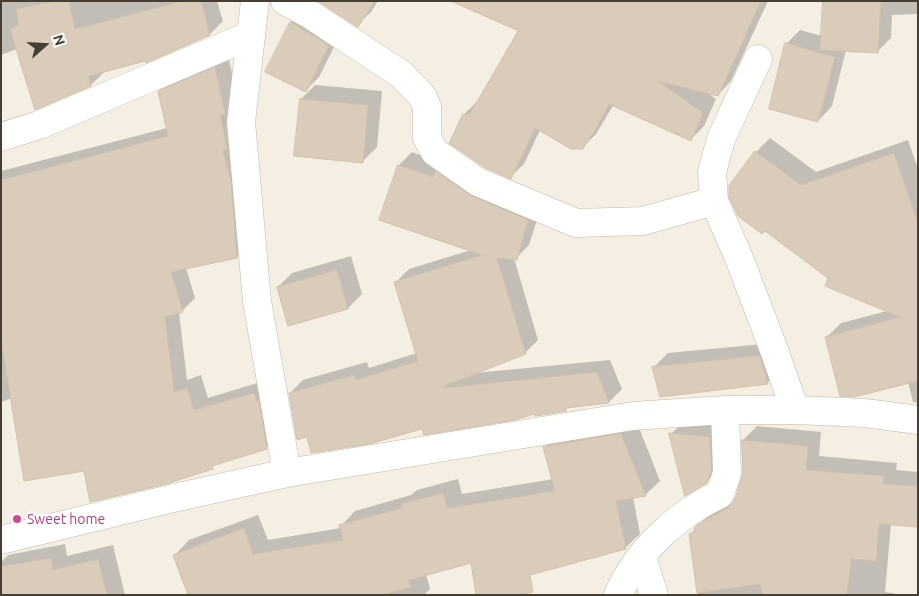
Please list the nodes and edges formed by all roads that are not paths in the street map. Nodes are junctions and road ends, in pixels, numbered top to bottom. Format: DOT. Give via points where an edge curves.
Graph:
graph roads {
  1 [pos="255,1"];
  2 [pos="285,1"];
  3 [pos="251,35"];
  4 [pos="758,59"];
  5 [pos="1,137"];
  6 [pos="714,201"];
  7 [pos="725,410"];
  8 [pos="795,410"];
  9 [pos="918,420"];
  10 [pos="287,473"];
  11 [pos="1,540"];
  12 [pos="642,557"];
  13 [pos="618,595"];
  14 [pos="654,595"];
  1 -- 3 [label="street"];
  2 -- 6 [label="street" via="402,75 423,97 427,108 428,138 435,152 478,182 576,223 643,221"];
  3 -- 5 [label="street" via="39,125"];
  3 -- 10 [label="street" via="241,122 257,301"];
  4 -- 6 [label="street" via="721,139 712,172"];
  6 -- 8 [label="street" via="739,258"];
  7 -- 8 [label="street"];
  7 -- 10 [label="street" via="633,416"];
  7 -- 12 [label="street" via="727,473 720,494 697,505 663,531"];
  8 -- 9 [label="street" via="865,413"];
  10 -- 11 [label="street"];
  12 -- 13 [label="street" via="627,576"];
  12 -- 14 [label="street"];
}
